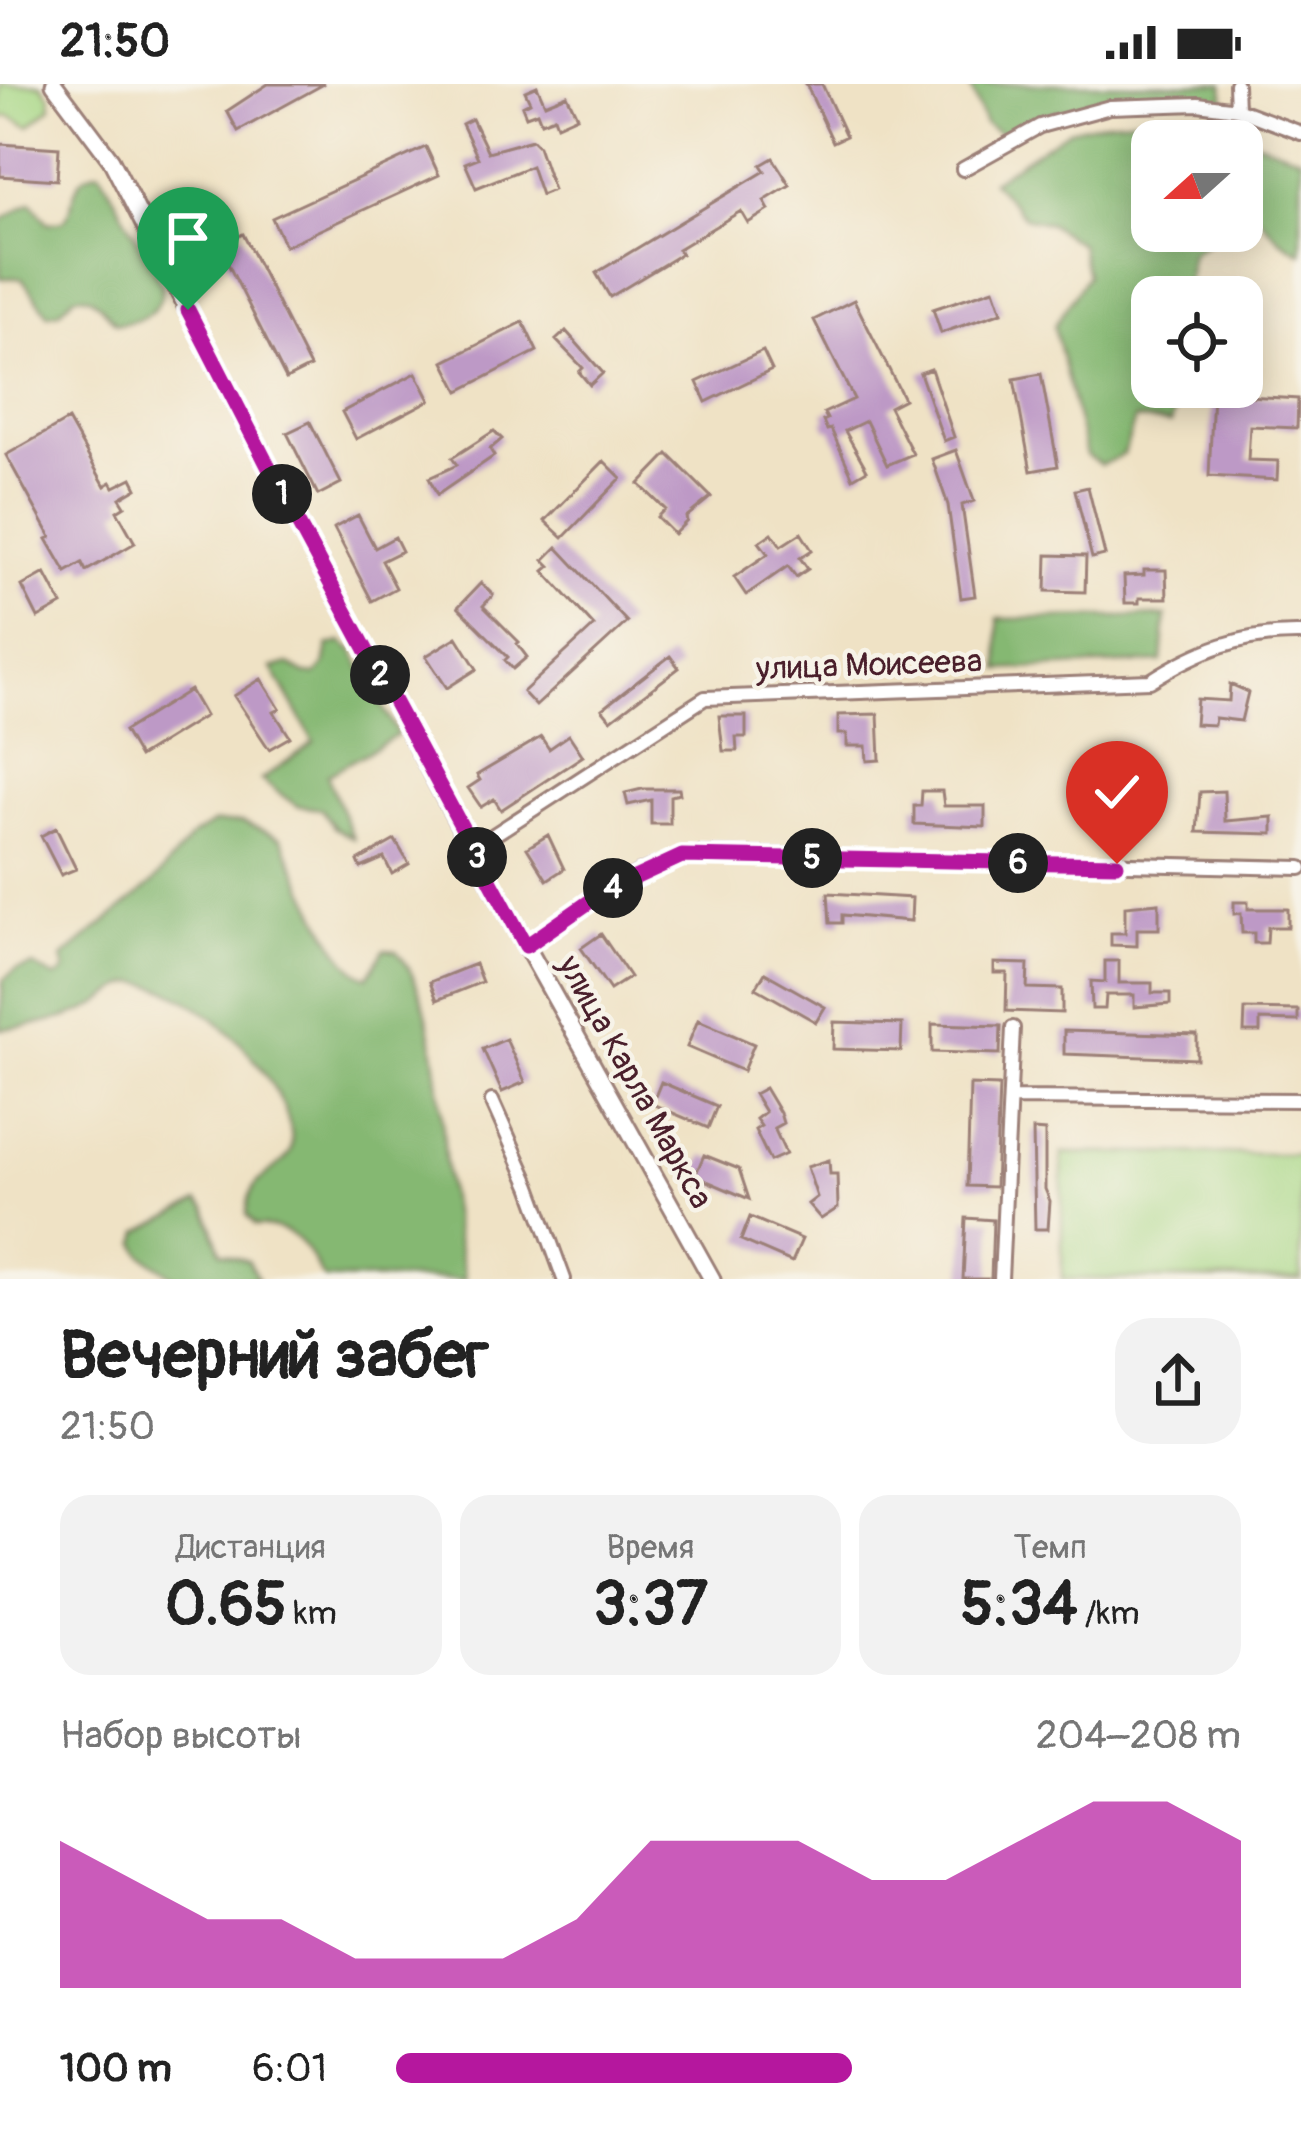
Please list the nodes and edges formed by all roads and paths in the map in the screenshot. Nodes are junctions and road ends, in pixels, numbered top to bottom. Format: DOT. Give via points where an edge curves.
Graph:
graph roads {
  1 [pos="1236,84"];
  2 [pos="58,87"];
  3 [pos="1237,109"];
  4 [pos="1301,133"];
  5 [pos="963,169"];
  6 [pos="1301,634"];
  7 [pos="472,849"];
  8 [pos="1301,868"];
  9 [pos="526,946"];
  10 [pos="1013,1028"];
  11 [pos="1010,1098"];
  12 [pos="1301,1100"];
  13 [pos="492,1101"];
  14 [pos="564,1279"];
  15 [pos="712,1279"];
  16 [pos="1001,1279"];
  1 -- 3 [label="street"];
  2 -- 7 [label="street, улица Карла Маркса" via="111,160"];
  3 -- 4 [label="street"];
  3 -- 5 [label="street" via="1110,107 1040,126"];
  6 -- 7 [label="street, улица Моисеева" via="1229,640 1150,681 705,698"];
  7 -- 9 [label="street, улица Карла Маркса"];
  8 -- 9 [label="street" via="701,854 622,882"];
  9 -- 15 [label="street, улица Карла Маркса"];
  10 -- 11 [label="street"];
  11 -- 12 [label="street"];
  11 -- 16 [label="street"];
  13 -- 14 [label="street"];
}
